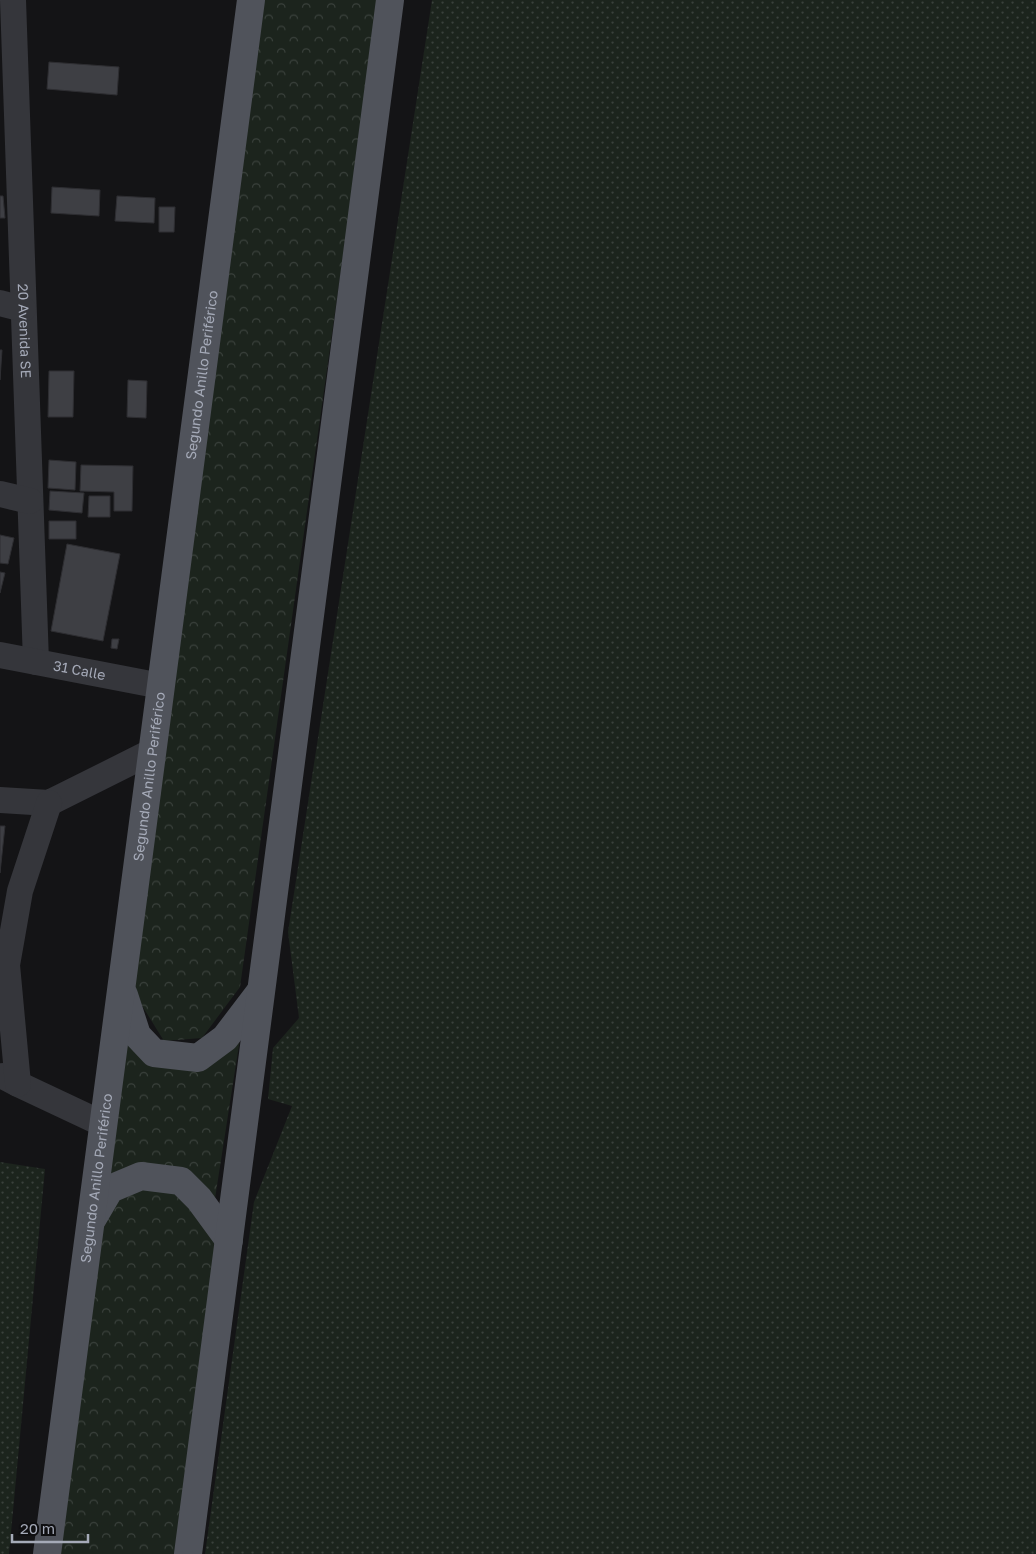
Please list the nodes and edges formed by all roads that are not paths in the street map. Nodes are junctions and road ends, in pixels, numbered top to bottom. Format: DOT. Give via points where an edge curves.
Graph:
graph roads {
  1 [pos="13,0"];
  2 [pos="251,0"];
  3 [pos="390,0"];
  4 [pos="8,104"];
  5 [pos="12,306"];
  6 [pos="0,494"];
  7 [pos="30,501"];
  8 [pos="0,655"];
  9 [pos="36,662"];
  10 [pos="161,686"];
  11 [pos="153,751"];
  12 [pos="0,800"];
  13 [pos="50,803"];
  14 [pos="122,986"];
  15 [pos="261,991"];
  16 [pos="9,1079"];
  17 [pos="104,1124"];
  18 [pos="90,1222"];
  19 [pos="229,1240"];
  20 [pos="47,1554"];
  21 [pos="188,1554"];
  1 -- 4 [label="street, 20 Avenida SE"];
  2 -- 10 [label="main road, Segundo Anillo Periférico"];
  3 -- 15 [label="main road"];
  4 -- 5 [label="street, 20 Avenida SE"];
  5 -- 7 [label="street, 20 Avenida SE"];
  6 -- 7 [label="street"];
  7 -- 9 [label="street, 20 Avenida SE"];
  8 -- 9 [label="street, 31 Calle"];
  9 -- 10 [label="street, 31 Calle"];
  10 -- 11 [label="main road, Segundo Anillo Periférico"];
  11 -- 13 [label="street"];
  11 -- 14 [label="main road, Segundo Anillo Periférico"];
  12 -- 13 [label="street"];
  13 -- 16 [label="street" via="20,891 7,965"];
  14 -- 15 [label="main road" via="137,1035 154,1053 198,1058 225,1038"];
  14 -- 17 [label="main road, Segundo Anillo Periférico"];
  15 -- 19 [label="main road"];
  16 -- 17 [label="street"];
  17 -- 18 [label="main road, Segundo Anillo Periférico"];
  18 -- 19 [label="main road" via="110,1189 141,1176 181,1181 199,1199"];
  18 -- 20 [label="main road, Segundo Anillo Periférico"];
  19 -- 21 [label="main road"];
}
